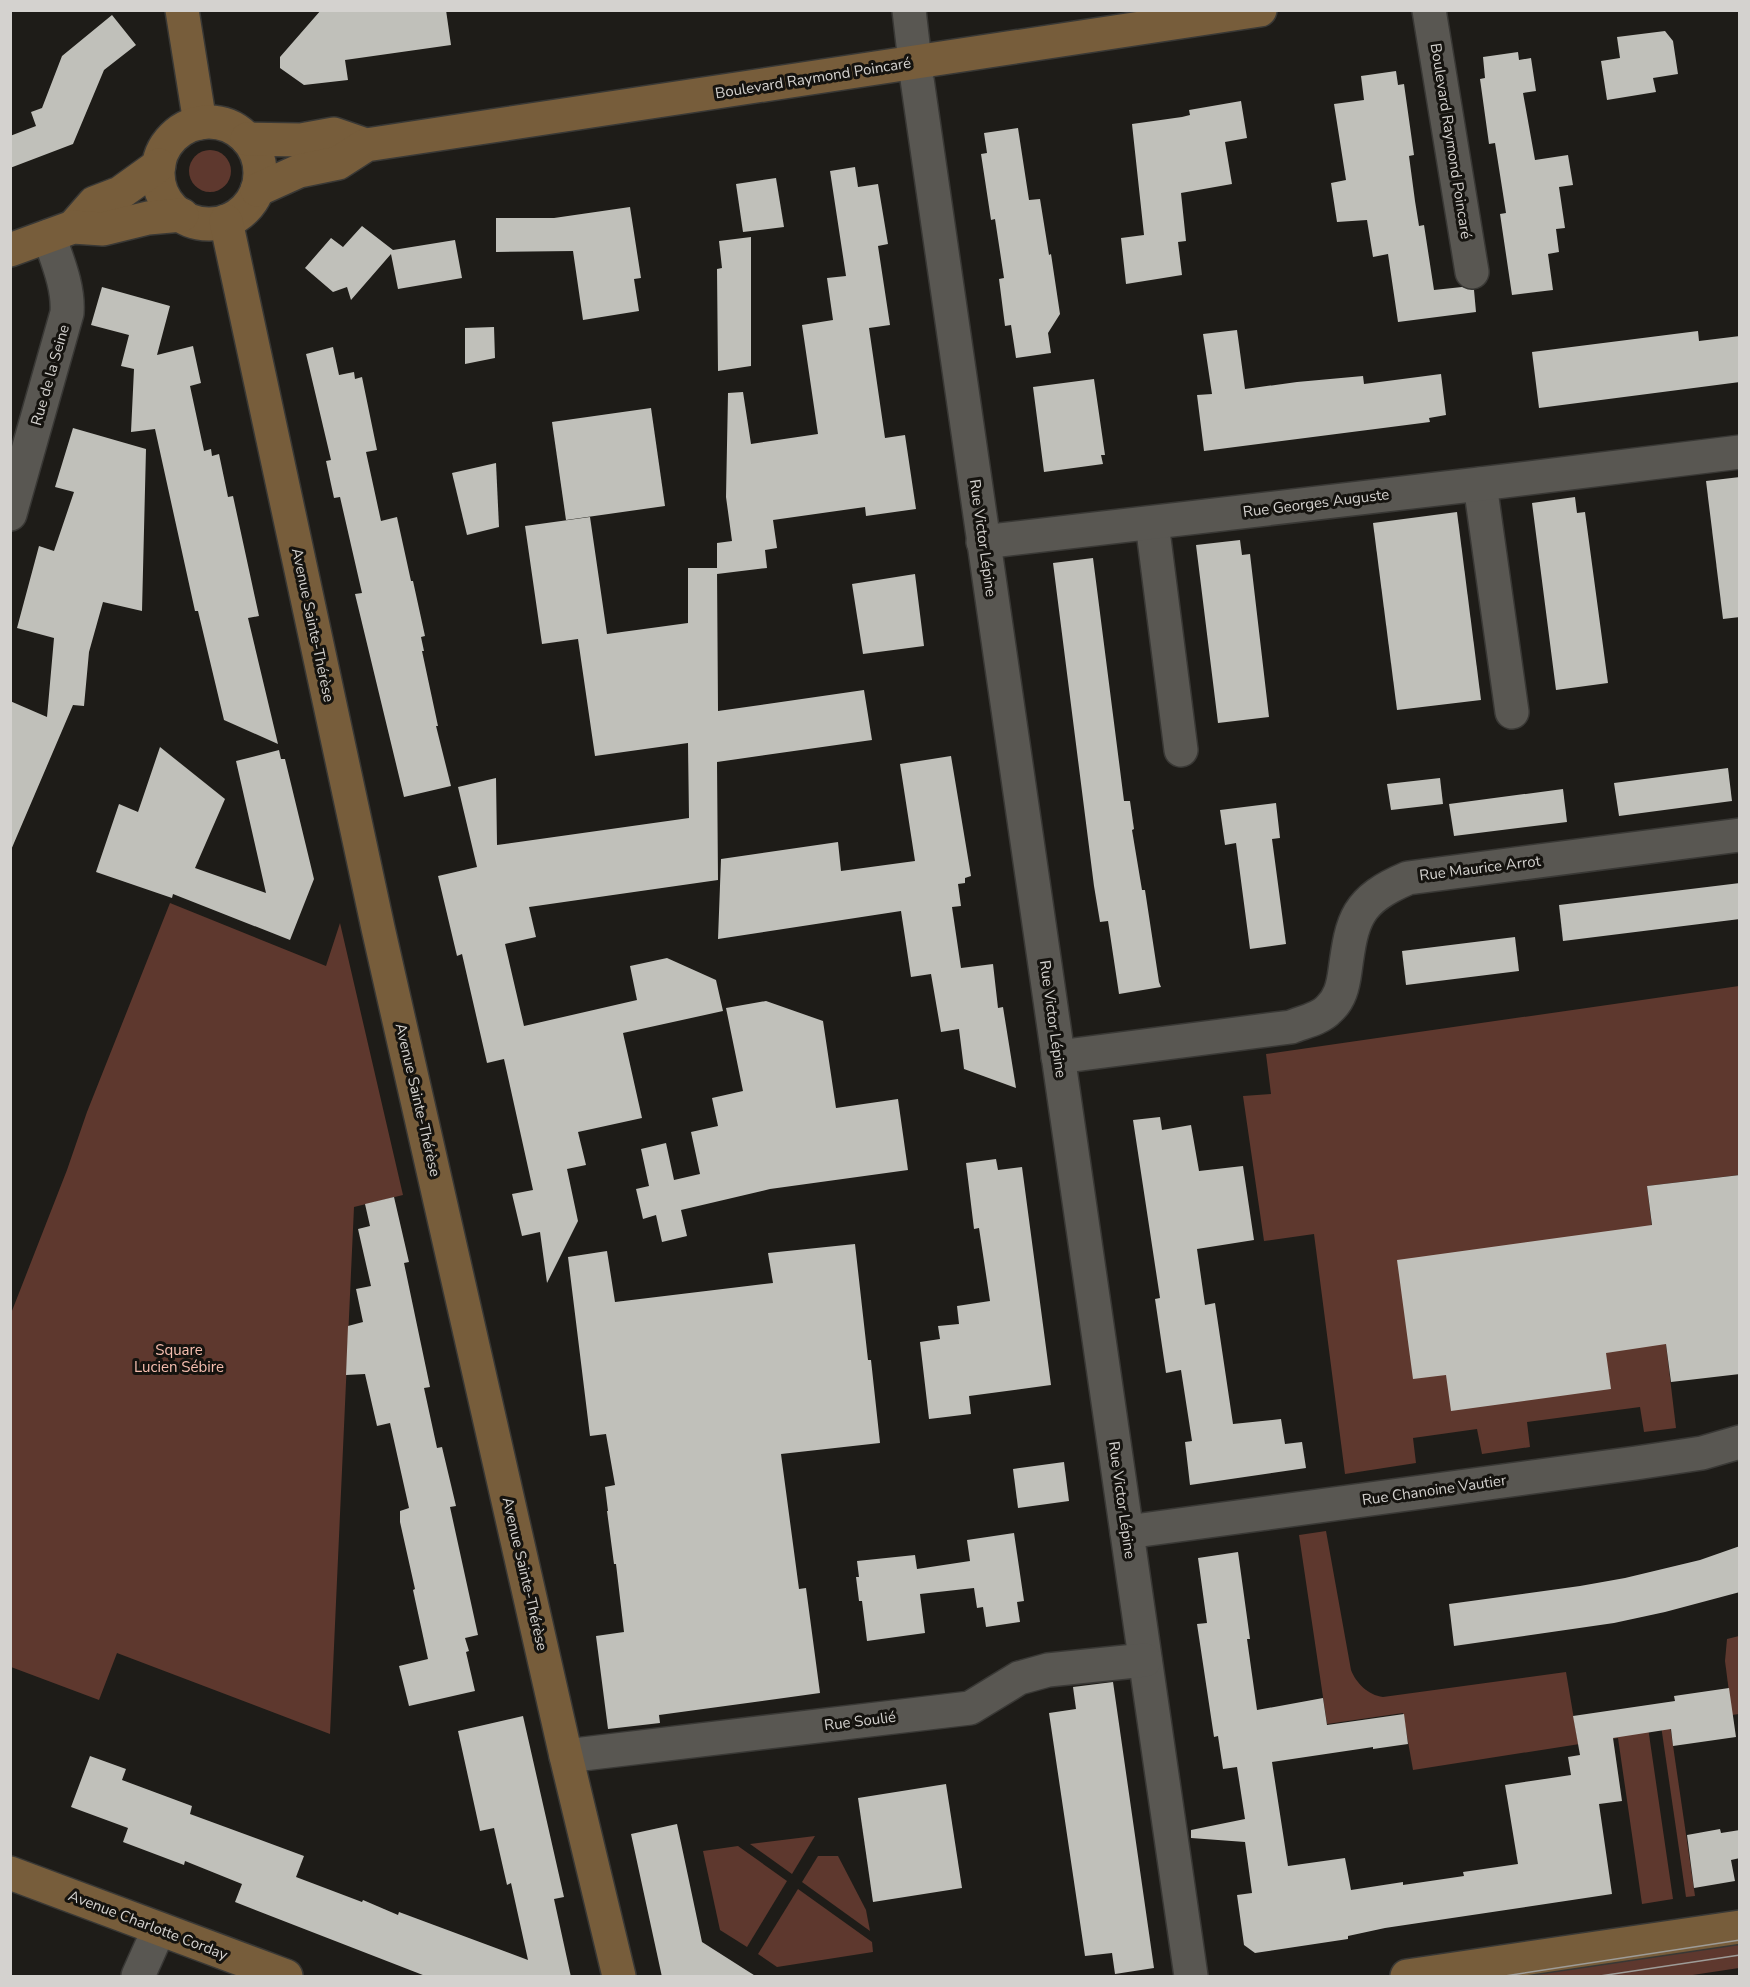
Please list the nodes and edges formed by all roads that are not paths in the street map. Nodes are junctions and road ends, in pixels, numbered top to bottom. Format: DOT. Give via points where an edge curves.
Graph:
graph roads {
  1 [pos="182,10"];
  2 [pos="909,10"];
  3 [pos="1260,10"];
  4 [pos="1430,10"];
  5 [pos="914,62"];
  6 [pos="200,123"];
  7 [pos="247,139"];
  8 [pos="366,145"];
  9 [pos="159,165"];
  10 [pos="257,190"];
  11 [pos="182,215"];
  12 [pos="226,221"];
  13 [pos="61,231"];
  14 [pos="10,250"];
  15 [pos="1472,272"];
  16 [pos="1740,452"];
  17 [pos="1480,484"];
  18 [pos="10,514"];
  19 [pos="1152,523"];
  20 [pos="984,542"];
  21 [pos="1512,712"];
  22 [pos="1181,750"];
  23 [pos="1740,835"];
  24 [pos="1058,1057"];
  25 [pos="1740,1442"];
  26 [pos="1127,1532"];
  27 [pos="1145,1660"];
  28 [pos="566,1756"];
  29 [pos="10,1873"];
  30 [pos="1740,1926"];
  31 [pos="159,1929"];
  32 [pos="138,1977"];
  33 [pos="286,1977"];
  34 [pos="619,1977"];
  35 [pos="1191,1977"];
  36 [pos="1407,1977"];
  1 -- 6 [label="street"];
  2 -- 5 [label="street, Rue Victor Lépine"];
  3 -- 5 [label="street, Boulevard Raymond Poincaré"];
  4 -- 15 [label="street, Boulevard Raymond Poincaré"];
  5 -- 8 [label="street, Boulevard Raymond Poincaré"];
  5 -- 20 [label="street, Rue Victor Lépine"];
  6 -- 7 [label="street" via="220,123"];
  6 -- 9 [label="street" via="175,135 164,149"];
  7 -- 8 [label="street, Boulevard Raymond Poincaré" via="301,140 334,134"];
  7 -- 10 [label="street" via="258,158"];
  8 -- 10 [label="street, Boulevard Raymond Poincaré" via="338,163 299,171"];
  9 -- 11 [label="street" via="166,199"];
  9 -- 13 [label="street" via="120,193 94,203"];
  10 -- 12 [label="street" via="245,209"];
  11 -- 12 [label="street" via="205,223"];
  11 -- 13 [label="street" via="147,218 103,229"];
  12 -- 28 [label="street, Avenue Sainte-Thérèse" via="378,928"];
  13 -- 14 [label="street"];
  13 -- 18 [label="street, Rue de la Seine" via="67,313"];
  16 -- 17 [label="street, Rue Georges Auguste"];
  17 -- 19 [label="street, Rue Georges Auguste"];
  17 -- 21 [label="street"];
  19 -- 20 [label="street, Rue Georges Auguste"];
  19 -- 22 [label="street"];
  20 -- 24 [label="street, Rue Victor Lépine"];
  23 -- 24 [label="street, Rue Maurice Arrot" via="1408,878 1376,894 1356,917 1343,986 1328,1011 1291,1027"];
  24 -- 26 [label="street, Rue Victor Lépine"];
  25 -- 26 [label="street, Rue Chanoine Vautier" via="1702,1453 1636,1463"];
  26 -- 27 [label="street, Rue Victor Lépine"];
  27 -- 28 [label="street, Rue Soulié" via="1047,1670 1018,1678 970,1708"];
  27 -- 35 [label="street, Rue Victor Lépine"];
  28 -- 34 [label="street, Avenue Sainte-Thérèse"];
  29 -- 31 [label="street, Avenue Charlotte Corday"];
  30 -- 36 [label="street"];
  31 -- 32 [label="street"];
  31 -- 33 [label="street, Avenue Charlotte Corday"];
}
